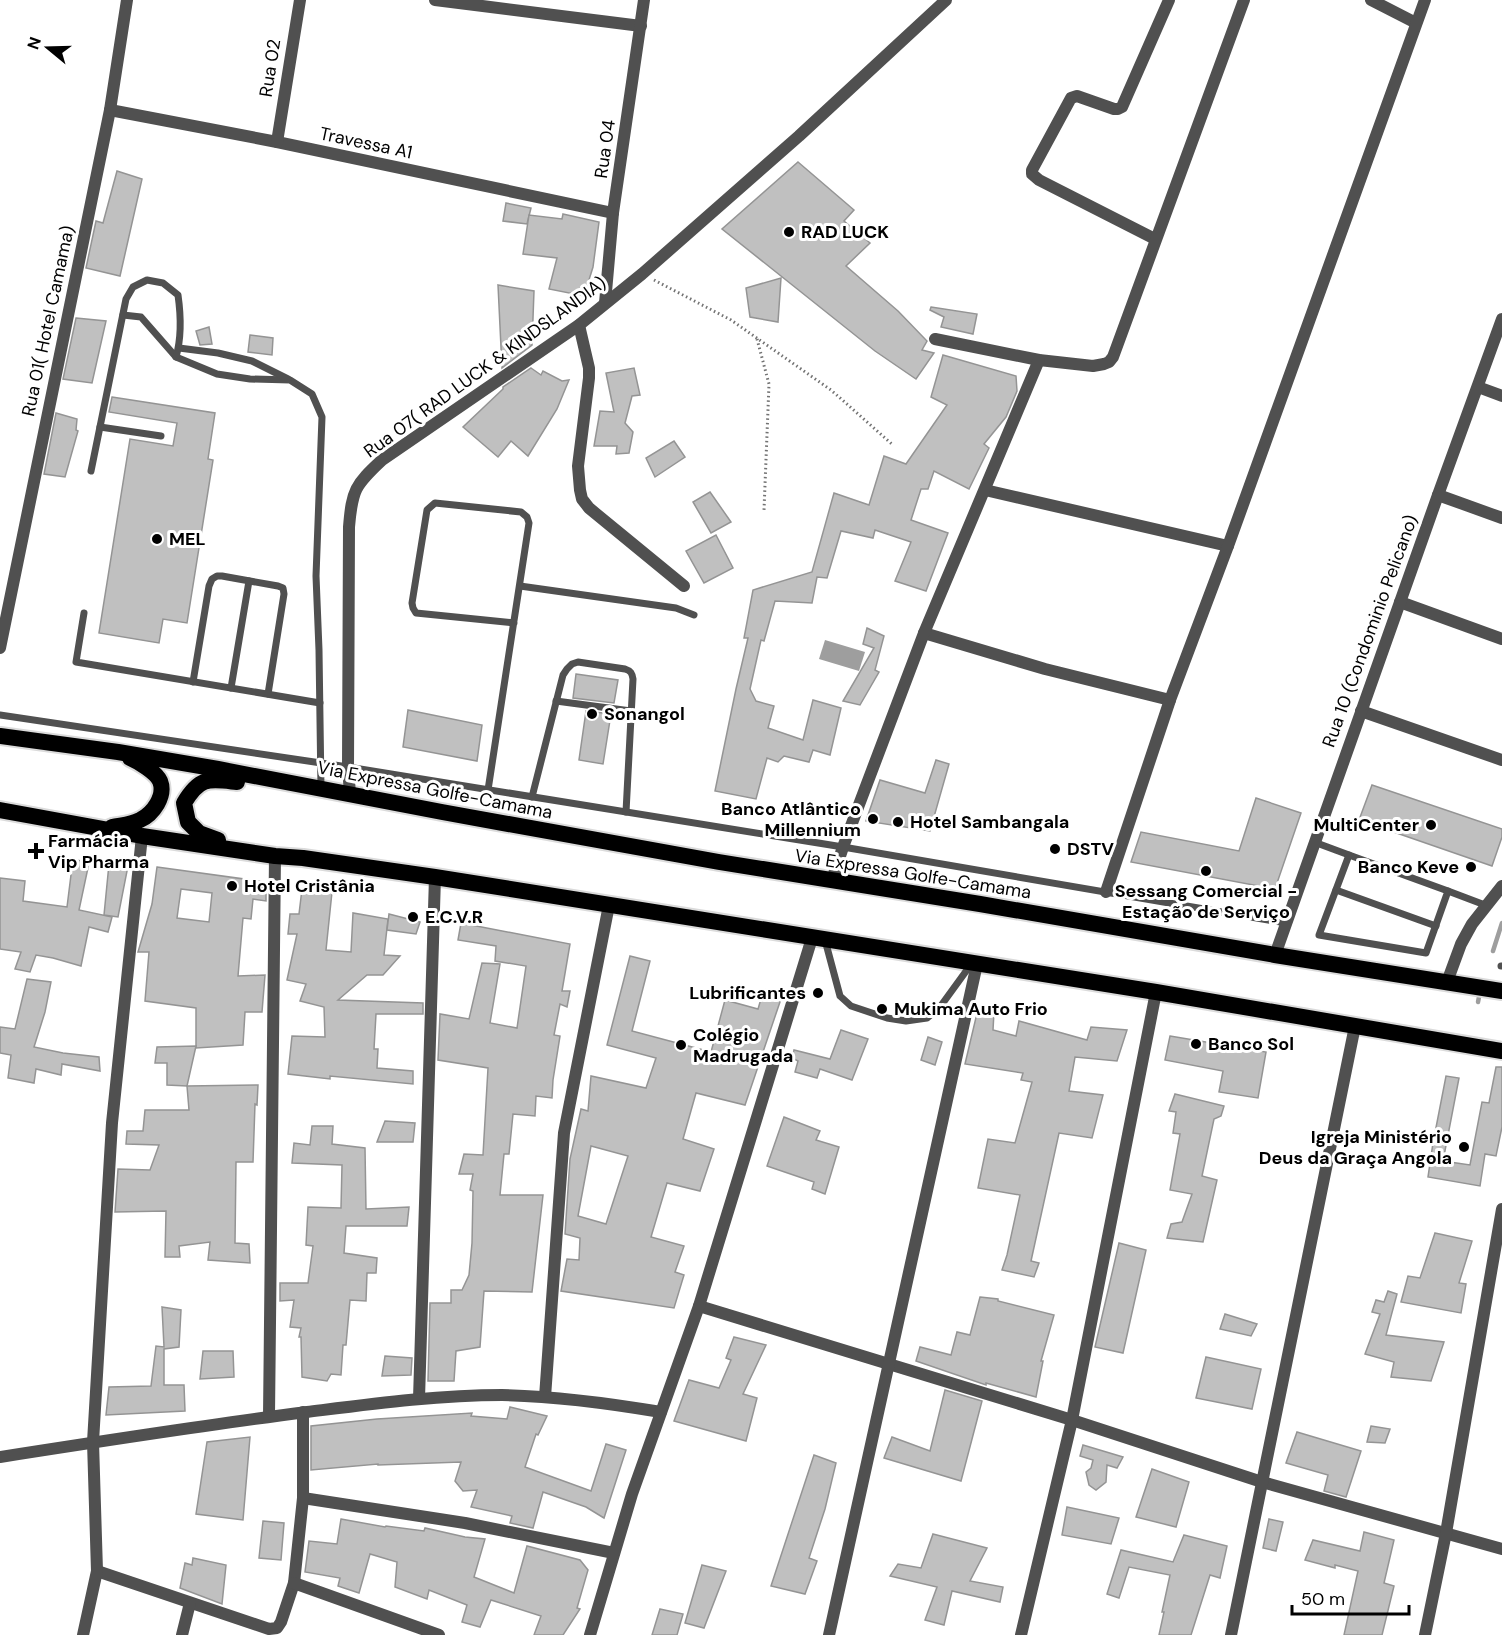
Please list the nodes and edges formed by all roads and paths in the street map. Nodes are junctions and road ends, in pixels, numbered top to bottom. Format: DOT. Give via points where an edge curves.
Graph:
graph roads {
  1 [pos="127,0"];
  2 [pos="300,0"];
  3 [pos="440,0"];
  4 [pos="644,0"];
  5 [pos="946,0"];
  6 [pos="1169,0"];
  7 [pos="1244,0"];
  8 [pos="1371,0"];
  9 [pos="1425,0"];
  10 [pos="1416,22"];
  11 [pos="641,26"];
  12 [pos="110,110"];
  13 [pos="277,142"];
  14 [pos="613,213"];
  15 [pos="1155,239"];
  16 [pos="642,274"];
  17 [pos="605,303"];
  18 [pos="123,315"];
  19 [pos="1502,319"];
  20 [pos="579,325"];
  21 [pos="757,339"];
  22 [pos="935,339"];
  23 [pos="179,348"];
  24 [pos="176,357"];
  25 [pos="1039,360"];
  26 [pos="290,380"];
  27 [pos="1478,387"];
  28 [pos="1502,396"];
  29 [pos="100,427"];
  30 [pos="161,436"];
  31 [pos="893,445"];
  32 [pos="91,471"];
  33 [pos="985,490"];
  34 [pos="1438,495"];
  35 [pos="764,510"];
  36 [pos="1502,518"];
  37 [pos="1228,546"];
  38 [pos="249,581"];
  39 [pos="520,586"];
  40 [pos="684,586"];
  41 [pos="1400,602"];
  42 [pos="84,613"];
  43 [pos="694,615"];
  44 [pos="514,622"];
  45 [pos="924,633"];
  46 [pos="1502,639"];
  47 [pos="0,648"];
  48 [pos="193,682"];
  49 [pos="231,688"];
  50 [pos="268,694"];
  51 [pos="1170,700"];
  52 [pos="556,701"];
  53 [pos="320,703"];
  54 [pos="632,711"];
  55 [pos="1361,711"];
  56 [pos="0,715"];
  57 [pos="0,736"];
  58 [pos="118,752"];
  59 [pos="1502,760"];
  60 [pos="321,764"];
  61 [pos="348,768"];
  62 [pos="320,788"];
  63 [pos="488,790"];
  64 [pos="350,794"];
  65 [pos="532,797"];
  66 [pos="0,810"];
  67 [pos="626,812"];
  68 [pos="98,829"];
  69 [pos="142,836"];
  70 [pos="1314,842"];
  71 [pos="843,847"];
  72 [pos="1349,855"];
  73 [pos="275,856"];
  74 [pos="303,858"];
  75 [pos="435,877"];
  76 [pos="832,880"];
  77 [pos="1502,886"];
  78 [pos="1336,890"];
  79 [pos="1448,891"];
  80 [pos="1106,892"];
  81 [pos="609,905"];
  82 [pos="1485,905"];
  83 [pos="1286,923"];
  84 [pos="1436,926"];
  85 [pos="819,939"];
  86 [pos="1275,955"];
  87 [pos="974,963"];
  88 [pos="1447,982"];
  89 [pos="1156,992"];
  90 [pos="1502,992"];
  91 [pos="1355,1026"];
  92 [pos="1502,1052"];
  93 [pos="1502,1209"];
  94 [pos="699,1306"];
  95 [pos="888,1365"];
  96 [pos="545,1397"];
  97 [pos="419,1400"];
  98 [pos="303,1412"];
  99 [pos="661,1412"];
  100 [pos="269,1416"];
  101 [pos="1072,1420"];
  102 [pos="93,1442"];
  103 [pos="0,1457"];
  104 [pos="1262,1482"];
  105 [pos="303,1498"];
  106 [pos="1446,1533"];
  107 [pos="1502,1549"];
  108 [pos="614,1553"];
  109 [pos="97,1571"];
  110 [pos="294,1584"];
  111 [pos="190,1603"];
  112 [pos="83,1635"];
  113 [pos="182,1635"];
  114 [pos="439,1635"];
  115 [pos="590,1635"];
  116 [pos="830,1635"];
  117 [pos="1021,1635"];
  118 [pos="1231,1635"];
  119 [pos="1425,1635"];
  1 -- 12 [label="street, Rua 01( Hotel Camama)"];
  2 -- 13 [label="street, Rua 02"];
  3 -- 11 [label="street"];
  4 -- 11 [label="street, Rua 04"];
  5 -- 16 [label="street, Rua 07( RAD LUCK & KINDSLANDIA)"];
  6 -- 15 [label="street" via="1122,107 1114,109 1077,96 1071,98 1032,170 1039,180"];
  7 -- 15 [label="street"];
  8 -- 10 [label="street"];
  9 -- 10 [label="street"];
  10 -- 37 [label="street"];
  11 -- 14 [label="street, Rua 04"];
  12 -- 13 [label="street, Travessa A1"];
  12 -- 47 [label="street, Rua 01( Hotel Camama)"];
  13 -- 14 [label="street, Travessa A1"];
  14 -- 17 [label="street, Rua 04"];
  15 -- 25 [label="street" via="1109,362 1093,366"];
  16 -- 17 [label="street, Rua 07( RAD LUCK & KINDSLANDIA)"];
  16 -- 21 [label="path" via="731,320"];
  17 -- 20 [label="street, Rua 07( RAD LUCK & KINDSLANDIA)"];
  18 -- 23 [label="lane" via="133,287 147,280 163,283 178,295"];
  18 -- 24 [label="lane" via="141,317"];
  18 -- 29 [label="lane"];
  19 -- 27 [label="street, Rua 10 (Condominio Pelicano)"];
  20 -- 40 [label="street" via="589,368 578,466 582,499"];
  20 -- 61 [label="street, Rua 07( RAD LUCK & KINDSLANDIA)" via="382,460 355,489 349,527"];
  21 -- 31 [label="path" via="831,390"];
  21 -- 35 [label="path" via="769,384"];
  22 -- 25 [label="street"];
  23 -- 24 [label="lane"];
  23 -- 26 [label="lane" via="252,361"];
  24 -- 26 [label="lane" via="217,374"];
  25 -- 33 [label="street"];
  26 -- 53 [label="lane" via="312,394 322,417 316,576"];
  27 -- 28 [label="street"];
  27 -- 34 [label="street, Rua 10 (Condominio Pelicano)"];
  29 -- 30 [label="lane"];
  29 -- 32 [label="lane"];
  33 -- 37 [label="street"];
  33 -- 45 [label="street"];
  34 -- 36 [label="street"];
  34 -- 41 [label="street, Rua 10 (Condominio Pelicano)"];
  37 -- 51 [label="street"];
  38 -- 48 [label="lane" via="222,576 212,579"];
  38 -- 49 [label="lane"];
  38 -- 50 [label="lane" via="283,588"];
  39 -- 43 [label="lane" via="676,608"];
  39 -- 44 [label="lane"];
  39 -- 44 [label="lane" via="529,523 521,512 435,503 427,510 412,603 416,613"];
  41 -- 46 [label="street"];
  41 -- 55 [label="street, Rua 10 (Condominio Pelicano)"];
  42 -- 48 [label="lane" via="76,662"];
  44 -- 63 [label="lane"];
  45 -- 51 [label="street"];
  45 -- 71 [label="street"];
  48 -- 49 [label="lane"];
  49 -- 50 [label="lane"];
  50 -- 53 [label="lane"];
  51 -- 80 [label="street"];
  52 -- 54 [label="lane"];
  52 -- 54 [label="lane" via="567,669 578,662 630,671"];
  52 -- 65 [label="lane"];
  53 -- 60 [label="lane"];
  54 -- 67 [label="lane"];
  55 -- 59 [label="street"];
  55 -- 70 [label="street, Rua 10 (Condominio Pelicano)"];
  56 -- 60 [label="lane"];
  57 -- 58 [label="highway, Via Expressa Golfe-Camama"];
  58 -- 62 [label="highway, Via Expressa Golfe-Camama"];
  58 -- 68 [label="highway" via="148,768 160,781 161,798 140,820"];
  60 -- 61 [label="lane"];
  60 -- 62 [label="lane"];
  61 -- 63 [label="lane"];
  61 -- 64 [label="street, Rua 07( RAD LUCK & KINDSLANDIA)"];
  62 -- 64 [label="highway, Via Expressa Golfe-Camama"];
  62 -- 74 [label="highway" via="207,780 193,789 184,803 188,822 214,840"];
  63 -- 65 [label="lane"];
  64 -- 76 [label="highway, Via Expressa Golfe-Camama"];
  65 -- 67 [label="lane"];
  66 -- 68 [label="highway"];
  67 -- 71 [label="lane"];
  68 -- 69 [label="highway"];
  69 -- 73 [label="highway"];
  69 -- 102 [label="street" via="112,1123"];
  70 -- 72 [label="lane"];
  70 -- 83 [label="street, Rua 10 (Condominio Pelicano)"];
  71 -- 76 [label="street"];
  71 -- 80 [label="lane"];
  72 -- 78 [label="lane"];
  72 -- 79 [label="lane"];
  73 -- 74 [label="highway"];
  73 -- 100 [label="street"];
  74 -- 75 [label="highway"];
  75 -- 81 [label="highway"];
  75 -- 97 [label="street"];
  76 -- 86 [label="highway, Via Expressa Golfe-Camama"];
  77 -- 82 [label="street"];
  78 -- 84 [label="lane"];
  78 -- 84 [label="lane" via="1319,935 1426,953"];
  79 -- 82 [label="lane"];
  79 -- 84 [label="lane"];
  80 -- 83 [label="lane"];
  81 -- 85 [label="highway"];
  81 -- 96 [label="street" via="564,1133"];
  82 -- 88 [label="street" via="1461,944"];
  83 -- 86 [label="street, Rua 10 (Condominio Pelicano)"];
  85 -- 87 [label="highway"];
  85 -- 87 [label="lane" via="840,996 851,1006 906,1021 927,1018 940,1007"];
  85 -- 94 [label="street"];
  86 -- 88 [label="highway, Via Expressa Golfe-Camama"];
  87 -- 89 [label="highway"];
  87 -- 95 [label="street"];
  88 -- 90 [label="highway, Via Expressa Golfe-Camama"];
  89 -- 91 [label="highway"];
  89 -- 101 [label="street"];
  91 -- 92 [label="highway"];
  91 -- 104 [label="street"];
  93 -- 106 [label="street"];
  94 -- 95 [label="street"];
  94 -- 99 [label="street"];
  95 -- 101 [label="street"];
  95 -- 116 [label="street"];
  96 -- 97 [label="street" via="500,1395"];
  96 -- 99 [label="street"];
  97 -- 98 [label="street"];
  98 -- 100 [label="street"];
  98 -- 105 [label="street"];
  99 -- 108 [label="street"];
  100 -- 102 [label="street"];
  101 -- 104 [label="street"];
  101 -- 117 [label="street"];
  102 -- 103 [label="street"];
  102 -- 109 [label="street"];
  104 -- 106 [label="street"];
  104 -- 118 [label="street"];
  105 -- 108 [label="street"];
  105 -- 110 [label="street"];
  106 -- 107 [label="street"];
  106 -- 119 [label="street"];
  108 -- 115 [label="street"];
  109 -- 111 [label="street"];
  109 -- 112 [label="street"];
  110 -- 111 [label="street" via="277,1628 269,1629"];
  110 -- 114 [label="street"];
  111 -- 113 [label="street"];
}
